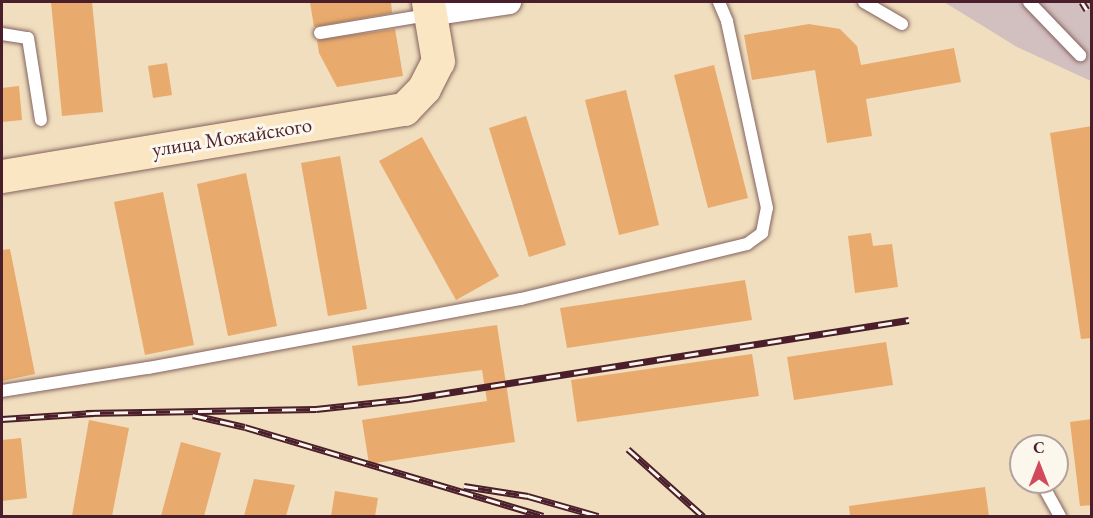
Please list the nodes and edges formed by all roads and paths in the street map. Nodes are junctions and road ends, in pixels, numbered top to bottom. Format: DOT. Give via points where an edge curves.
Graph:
graph roads {
  1 [pos="508,2"];
  2 [pos="718,2"];
  3 [pos="864,2"];
  4 [pos="1029,2"];
  5 [pos="429,8"];
  6 [pos="902,24"];
  7 [pos="320,33"];
  8 [pos="2,34"];
  9 [pos="1080,55"];
  10 [pos="40,120"];
  11 [pos="2,176"];
  12 [pos="2,390"];
  13 [pos="1048,494"];
  14 [pos="1060,516"];
  1 -- 5 [label="street"];
  2 -- 12 [label="lane" via="727,21 767,208 762,233 747,244 521,299 148,368"];
  3 -- 6 [label="lane"];
  4 -- 9 [label="lane"];
  5 -- 7 [label="lane"];
  5 -- 11 [label="main road, улица Можайского" via="438,61 424,88 404,109"];
  8 -- 10 [label="lane" via="28,38"];
  13 -- 14 [label="lane"];
}
